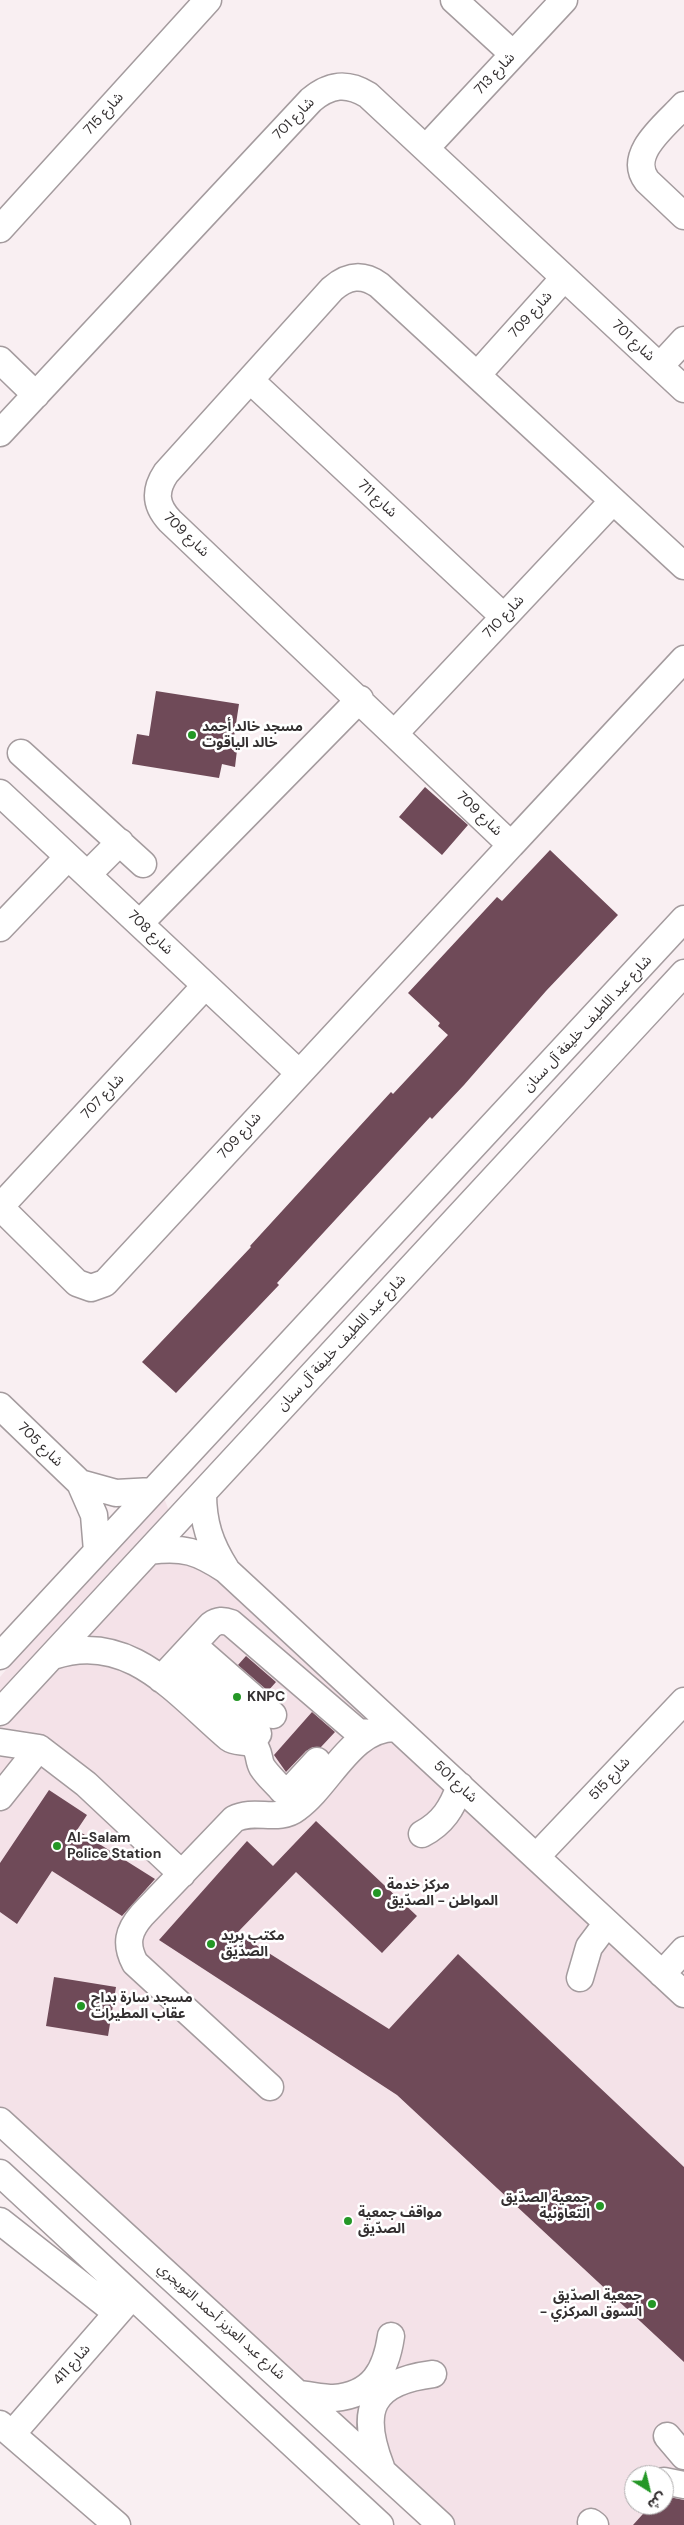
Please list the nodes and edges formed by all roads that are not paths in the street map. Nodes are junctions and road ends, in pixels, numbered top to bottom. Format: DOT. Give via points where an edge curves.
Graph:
graph roads {
  1 [pos="208,0"];
  2 [pos="454,0"];
  3 [pos="564,0"];
  4 [pos="513,54"];
  5 [pos="684,105"];
  6 [pos="426,148"];
  7 [pos="684,216"];
  8 [pos="0,229"];
  9 [pos="564,278"];
  10 [pos="684,340"];
  11 [pos="0,360"];
  12 [pos="660,366"];
  13 [pos="478,374"];
  14 [pos="250,380"];
  15 [pos="684,389"];
  16 [pos="36,394"];
  17 [pos="0,433"];
  18 [pos="613,501"];
  19 [pos="684,566"];
  20 [pos="504,617"];
  21 [pos="684,659"];
  22 [pos="360,699"];
  23 [pos="395,733"];
  24 [pos="21,753"];
  25 [pos="0,793"];
  26 [pos="120,842"];
  27 [pos="511,845"];
  28 [pos="68,857"];
  29 [pos="143,864"];
  30 [pos="88,874"];
  31 [pos="684,919"];
  32 [pos="140,923"];
  33 [pos="0,928"];
  34 [pos="684,972"];
  35 [pos="206,986"];
  36 [pos="550,1065"];
  37 [pos="299,1072"];
  38 [pos="422,1202"];
  39 [pos="0,1207"];
  40 [pos="457,1219"];
  41 [pos="0,1406"];
  42 [pos="80,1483"];
  43 [pos="153,1490"];
  44 [pos="203,1493"];
  45 [pos="97,1551"];
  46 [pos="150,1551"];
  47 [pos="226,1570"];
  48 [pos="0,1656"];
  49 [pos="53,1656"];
  50 [pos="177,1662"];
  51 [pos="684,1701"];
  52 [pos="0,1712"];
  53 [pos="266,1724"];
  54 [pos="375,1731"];
  55 [pos="0,1742"];
  56 [pos="39,1748"];
  57 [pos="460,1786"];
  58 [pos="0,1797"];
  59 [pos="422,1834"];
  60 [pos="536,1857"];
  61 [pos="182,1874"];
  62 [pos="608,1923"];
  63 [pos="684,1950"];
  64 [pos="662,1974"];
  65 [pos="580,1978"];
  66 [pos="684,1994"];
  67 [pos="270,2087"];
  68 [pos="0,2121"];
  69 [pos="0,2173"];
  70 [pos="0,2221"];
  71 [pos="124,2304"];
  72 [pos="391,2336"];
  73 [pos="432,2374"];
  74 [pos="299,2394"];
  75 [pos="6,2429"];
  76 [pos="667,2436"];
  77 [pos="684,2456"];
  78 [pos="383,2470"];
  79 [pos="108,2522"];
  80 [pos="380,2525"];
  81 [pos="442,2525"];
  1 -- 8 [label="street, شارع 715"];
  2 -- 4 [label="street"];
  3 -- 4 [label="street, شارع 713"];
  4 -- 6 [label="street, شارع 713"];
  5 -- 7 [label="street" via="644,150 640,162 647,181"];
  6 -- 9 [label="street, شارع 701"];
  6 -- 16 [label="street, شارع 701" via="368,95 357,89 332,86 321,92"];
  9 -- 12 [label="street, شارع 701"];
  9 -- 13 [label="street, شارع 709"];
  10 -- 12 [label="street"];
  11 -- 16 [label="street"];
  12 -- 15 [label="street, شارع 701"];
  13 -- 14 [label="street, شارع 709" via="379,285 371,279 354,276 332,289"];
  13 -- 18 [label="street, شارع 709"];
  14 -- 20 [label="street, شارع 711"];
  14 -- 22 [label="street, شارع 709" via="158,484 157,498 161,511"];
  16 -- 17 [label="street, شارع 701"];
  18 -- 19 [label="street, شارع 709"];
  18 -- 20 [label="street, شارع 710"];
  20 -- 23 [label="street, شارع 710"];
  21 -- 27 [label="street, شارع 709"];
  22 -- 23 [label="street, شارع 709"];
  22 -- 32 [label="street"];
  23 -- 27 [label="street, شارع 709"];
  24 -- 26 [label="street"];
  25 -- 28 [label="street, شارع 708"];
  26 -- 29 [label="street"];
  26 -- 30 [label="street"];
  27 -- 37 [label="street, شارع 709"];
  28 -- 30 [label="street, شارع 708"];
  28 -- 33 [label="street"];
  30 -- 32 [label="street, شارع 708"];
  31 -- 36 [label="street, شارع عبد اللطيف خليفة آل سنان"];
  32 -- 35 [label="street, شارع 708"];
  34 -- 40 [label="street, شارع عبد اللطيف خليفة آل سنان"];
  35 -- 37 [label="street, شارع 708"];
  35 -- 39 [label="street, شارع 707"];
  36 -- 38 [label="street, شارع عبد اللطيف خليفة آل سنان"];
  36 -- 40 [label="street" via="525,1109 458,1182"];
  37 -- 39 [label="street, شارع 709" via="110,1278 98,1286 77,1283"];
  38 -- 40 [label="street"];
  38 -- 43 [label="street, شارع عبد اللطيف خليفة آل سنان"];
  40 -- 44 [label="street, شارع عبد اللطيف خليفة آل سنان"];
  41 -- 42 [label="street, شارع 705"];
  42 -- 43 [label="street, شارع 705" via="116,1493"];
  42 -- 45 [label="street, شارع 705" via="94,1515"];
  43 -- 45 [label="street, شارع عبد اللطيف خليفة آل سنان"];
  44 -- 46 [label="street, شارع عبد اللطيف خليفة آل سنان"];
  44 -- 47 [label="street, شارع 501" via="206,1532"];
  45 -- 48 [label="street, شارع عبد اللطيف خليفة آل سنان"];
  46 -- 47 [label="street, شارع 501" via="184,1549 202,1554"];
  46 -- 49 [label="street, شارع عبد اللطيف خليفة آل سنان"];
  47 -- 54 [label="street, شارع 501"];
  49 -- 50 [label="street" via="80,1649 109,1651 135,1661"];
  49 -- 52 [label="street, شارع عبد اللطيف خليفة آل سنان"];
  50 -- 53 [label="street"];
  50 -- 54 [label="street" via="221,1620 231,1624"];
  50 -- 54 [label="street" via="232,1740 256,1747 262,1766 282,1790 293,1786 344,1732"];
  51 -- 60 [label="street, شارع 515"];
  54 -- 57 [label="street, شارع 501"];
  54 -- 61 [label="street" via="358,1742 298,1808 280,1816 247,1814 234,1819"];
  55 -- 56 [label="street"];
  56 -- 58 [label="street"];
  56 -- 61 [label="street" via="86,1784"];
  57 -- 59 [label="street" via="450,1811"];
  57 -- 60 [label="street, شارع 501"];
  60 -- 62 [label="street, شارع 501"];
  61 -- 67 [label="street" via="134,1924 128,1943 130,1954 143,1971"];
  62 -- 64 [label="street, شارع 501"];
  62 -- 65 [label="street" via="589,1947"];
  63 -- 64 [label="street"];
  64 -- 66 [label="street, شارع 501"];
  68 -- 74 [label="street, شارع عبد العزيز أحمد التويجري"];
  69 -- 71 [label="street"];
  70 -- 71 [label="street"];
  71 -- 75 [label="street, شارع 411"];
  71 -- 80 [label="street"];
  72 -- 74 [label="street" via="387,2360 380,2373 364,2388 334,2398"];
  73 -- 78 [label="street" via="395,2382 376,2400 369,2429"];
  74 -- 78 [label="street, شارع عبد العزيز أحمد التويجري"];
  75 -- 79 [label="street, شارع 411"];
  76 -- 77 [label="street"];
  78 -- 81 [label="street, شارع عبد العزيز أحمد التويجري"];
}
